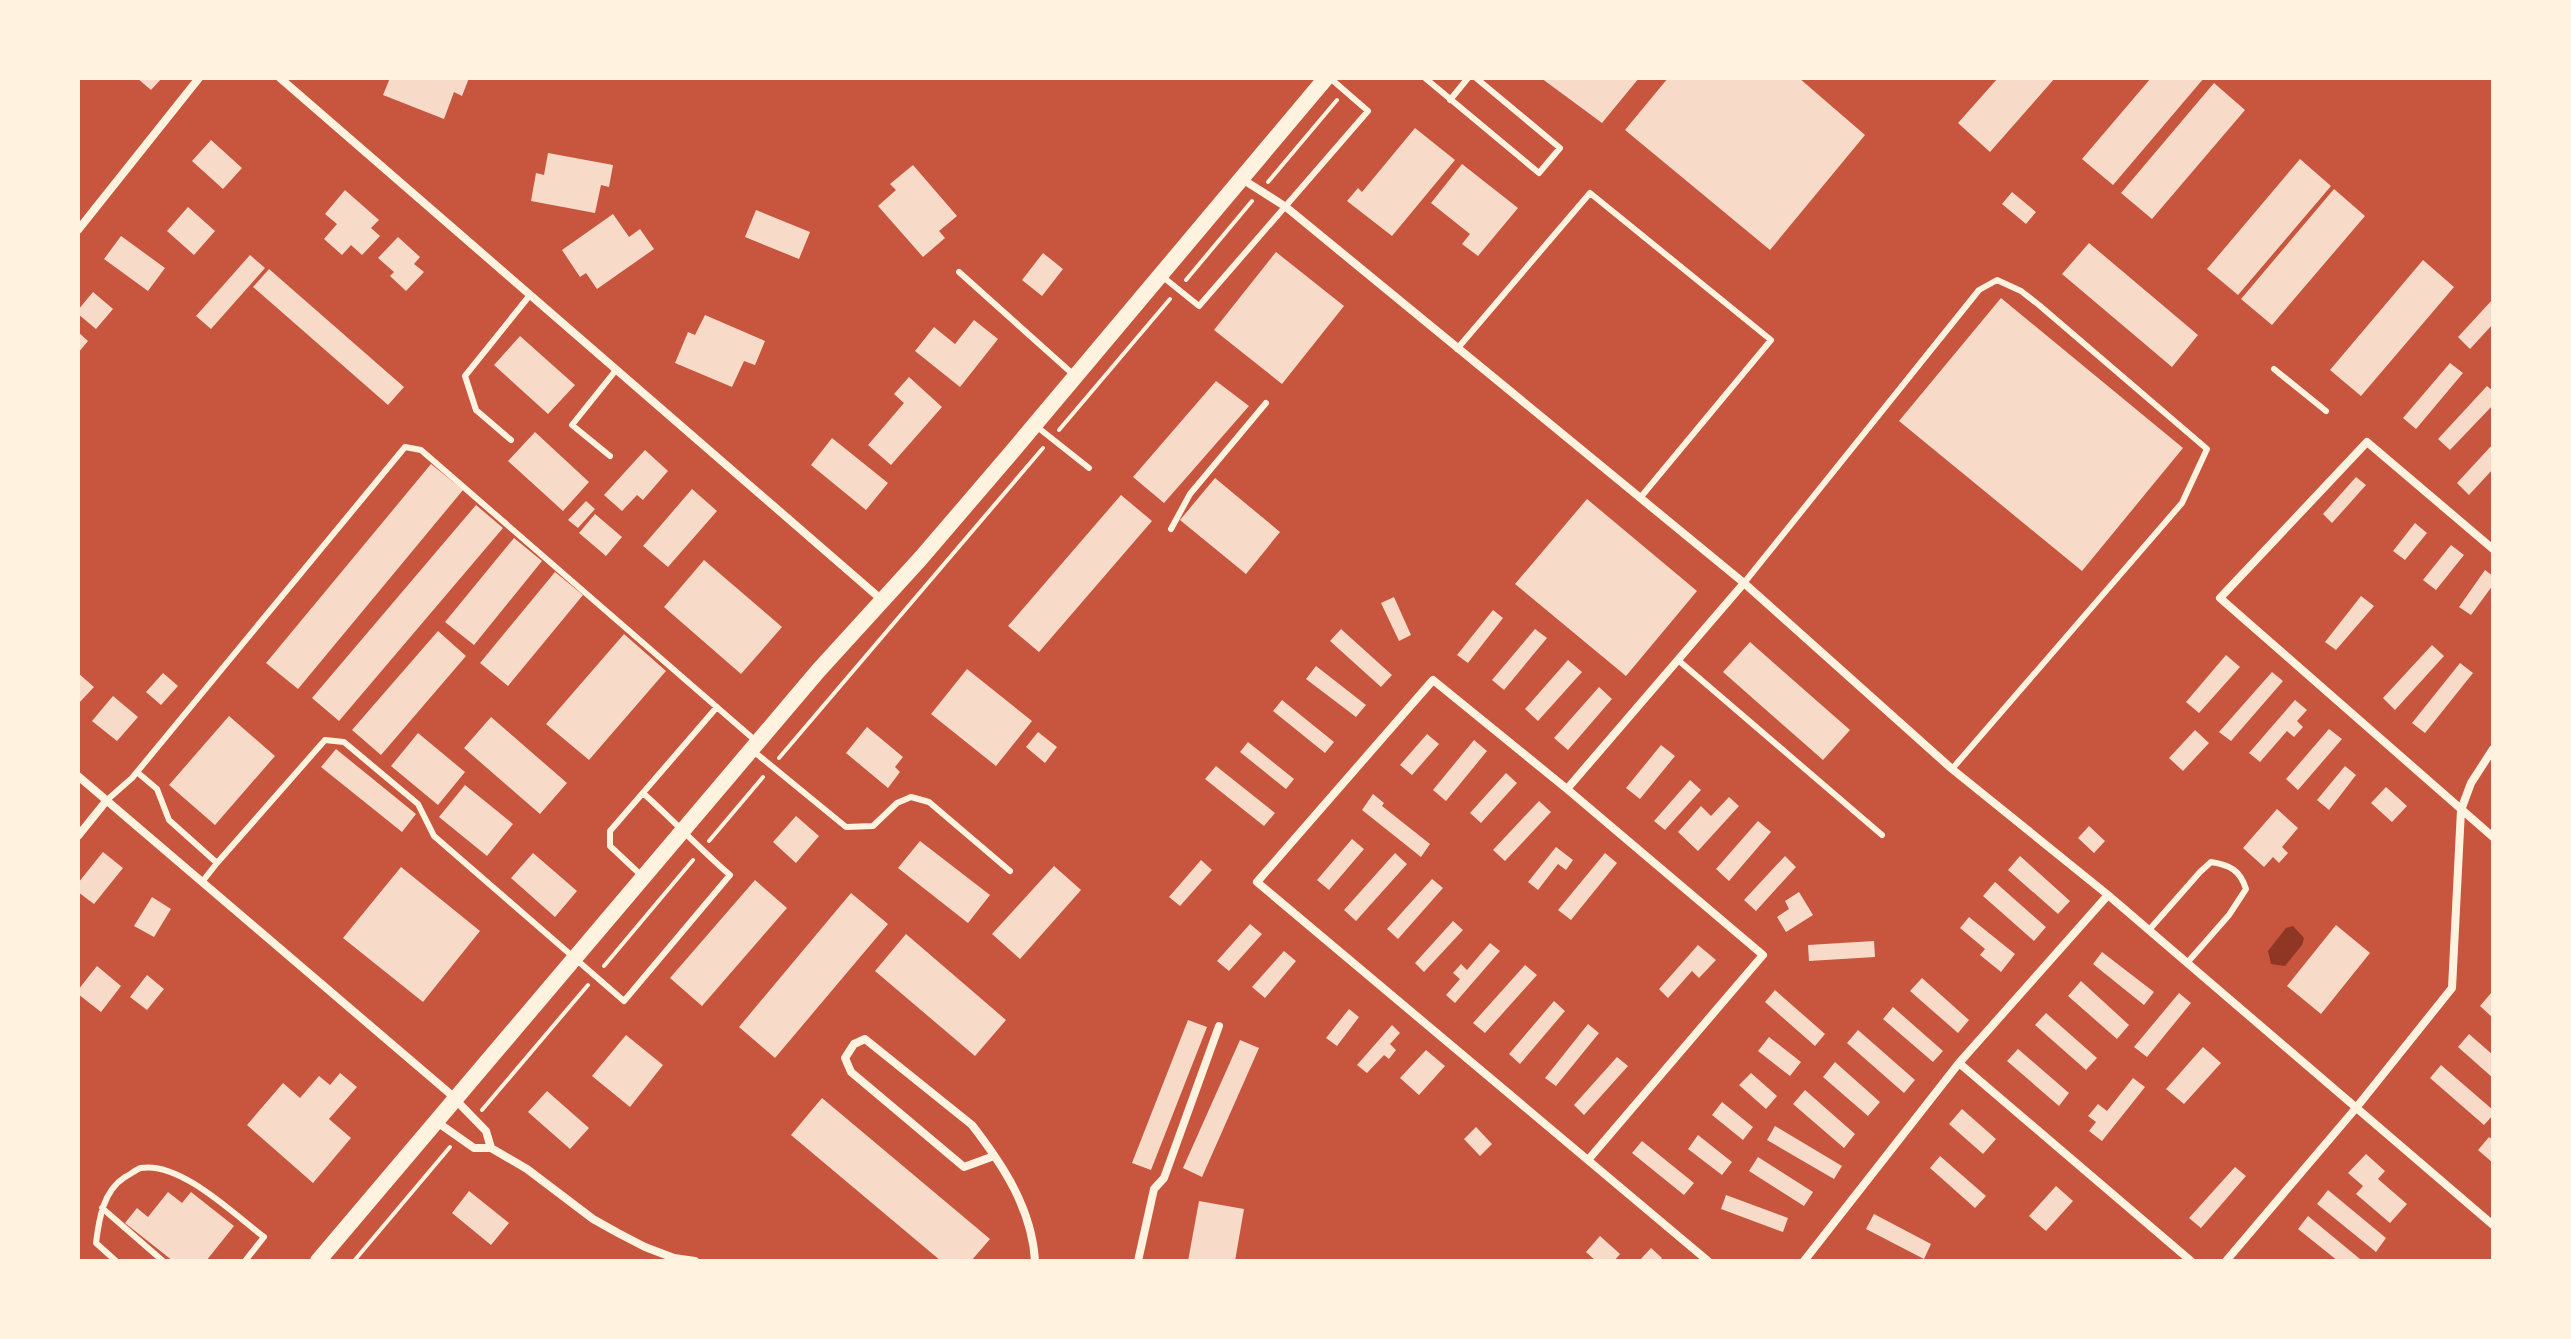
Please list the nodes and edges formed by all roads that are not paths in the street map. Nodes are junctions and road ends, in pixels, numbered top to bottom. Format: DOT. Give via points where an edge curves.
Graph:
graph roads {
  1 [pos="199,78"];
  2 [pos="280,78"];
  3 [pos="1328,78"];
  4 [pos="1425,78"];
  5 [pos="1468,78"];
  6 [pos="1476,78"];
  7 [pos="1450,100"];
  8 [pos="1242,178"];
  9 [pos="1286,207"];
  10 [pos="78,230"];
  11 [pos="959,272"];
  12 [pos="1161,274"];
  13 [pos="530,295"];
  14 [pos="1457,349"];
  15 [pos="2274,369"];
  16 [pos="616,370"];
  17 [pos="1075,376"];
  18 [pos="1266,403"];
  19 [pos="2326,411"];
  20 [pos="1035,425"];
  21 [pos="511,440"];
  22 [pos="610,456"];
  23 [pos="1089,468"];
  24 [pos="1640,498"];
  25 [pos="1171,529"];
  26 [pos="2493,549"];
  27 [pos="1744,583"];
  28 [pos="882,600"];
  29 [pos="1678,660"];
  30 [pos="717,707"];
  31 [pos="754,746"];
  32 [pos="2493,749"];
  33 [pos="1952,769"];
  34 [pos="137,772"];
  35 [pos="78,776"];
  36 [pos="1567,789"];
  37 [pos="643,793"];
  38 [pos="107,800"];
  39 [pos="2461,810"];
  40 [pos="684,830"];
  41 [pos="1882,835"];
  42 [pos="78,836"];
  43 [pos="2493,837"];
  44 [pos="217,863"];
  45 [pos="1010,871"];
  46 [pos="643,877"];
  47 [pos="202,882"];
  48 [pos="2108,895"];
  49 [pos="2149,930"];
  50 [pos="575,958"];
  51 [pos="2187,963"];
  52 [pos="1219,1026"];
  53 [pos="1959,1063"];
  54 [pos="455,1100"];
  55 [pos="2356,1108"];
  56 [pos="437,1122"];
  57 [pos="491,1148"];
  58 [pos="994,1156"];
  59 [pos="1588,1160"];
  60 [pos="102,1208"];
  61 [pos="2493,1225"];
  62 [pos="674,1259"];
  63 [pos="116,1261"];
  64 [pos="163,1261"];
  65 [pos="245,1261"];
  66 [pos="318,1261"];
  67 [pos="695,1261"];
  68 [pos="1035,1261"];
  69 [pos="1138,1261"];
  70 [pos="1708,1261"];
  71 [pos="1804,1261"];
  72 [pos="2191,1261"];
  73 [pos="2226,1261"];
  1 -- 10 [label="street"];
  2 -- 13 [label="street"];
  3 -- 8 [label="main road"];
  3 -- 9 [label="lane" via="1368,111"];
  4 -- 7 [label="lane"];
  5 -- 7 [label="lane"];
  6 -- 7 [label="lane" via="1560,148 1539,173"];
  8 -- 9 [label="street"];
  8 -- 12 [label="main road"];
  9 -- 12 [label="lane" via="1199,306"];
  9 -- 14 [label="street"];
  11 -- 17 [label="lane"];
  12 -- 17 [label="main road"];
  13 -- 16 [label="street"];
  13 -- 21 [label="lane" via="465,376 476,410"];
  14 -- 24 [label="street"];
  14 -- 24 [label="lane" via="1590,193 1771,340"];
  15 -- 19 [label="lane"];
  16 -- 22 [label="lane" via="572,425"];
  16 -- 28 [label="street"];
  17 -- 20 [label="main road"];
  18 -- 25 [label="lane" via="1190,494"];
  20 -- 23 [label="lane"];
  20 -- 28 [label="main road"];
  24 -- 27 [label="street"];
  26 -- 39 [label="street" via="2367,442 2220,598"];
  27 -- 29 [label="street"];
  27 -- 33 [label="street"];
  27 -- 33 [label="lane" via="1979,290 1997,280 2039,305 2207,449 2182,503"];
  28 -- 31 [label="main road"];
  29 -- 36 [label="street"];
  29 -- 41 [label="lane"];
  30 -- 31 [label="lane"];
  30 -- 34 [label="lane" via="421,450 405,447"];
  30 -- 37 [label="lane"];
  31 -- 40 [label="main road"];
  31 -- 45 [label="lane" via="846,827 873,826 911,797 929,802"];
  32 -- 39 [label="street"];
  33 -- 48 [label="street"];
  34 -- 38 [label="lane"];
  34 -- 44 [label="lane" via="157,789 169,820"];
  35 -- 38 [label="street"];
  36 -- 59 [label="street" via="1763,955"];
  36 -- 59 [label="street" via="1433,680 1257,882"];
  37 -- 40 [label="lane"];
  37 -- 46 [label="lane" via="610,831 610,846"];
  38 -- 42 [label="street"];
  38 -- 47 [label="street"];
  39 -- 43 [label="street"];
  39 -- 55 [label="street" via="2452,988"];
  40 -- 46 [label="main road"];
  40 -- 50 [label="lane" via="730,875 624,1001"];
  44 -- 47 [label="lane"];
  44 -- 50 [label="lane" via="325,740 344,742 418,804 434,836"];
  46 -- 50 [label="main road"];
  47 -- 54 [label="street"];
  48 -- 49 [label="street"];
  48 -- 53 [label="street"];
  49 -- 51 [label="street"];
  49 -- 51 [label="lane" via="2211,862 2229,865 2242,876 2246,889"];
  50 -- 54 [label="main road"];
  51 -- 55 [label="street"];
  52 -- 69 [label="street" via="1164,1178 1154,1189"];
  53 -- 71 [label="street"];
  53 -- 72 [label="street"];
  54 -- 56 [label="main road"];
  54 -- 57 [label="street" via="486,1131"];
  55 -- 61 [label="street"];
  55 -- 73 [label="street"];
  56 -- 57 [label="street" via="474,1148"];
  56 -- 66 [label="main road"];
  57 -- 62 [label="street" via="593,1219"];
  58 -- 58 [label="street" via="972,1125 865,1039 854,1044 845,1058 851,1072 964,1167"];
  58 -- 68 [label="street" via="1022,1203"];
  59 -- 70 [label="street"];
  60 -- 63 [label="lane" via="96,1243"];
  60 -- 64 [label="lane"];
  60 -- 65 [label="lane" via="118,1182 140,1168 165,1170 190,1181 264,1237"];
  62 -- 67 [label="street"];
}
